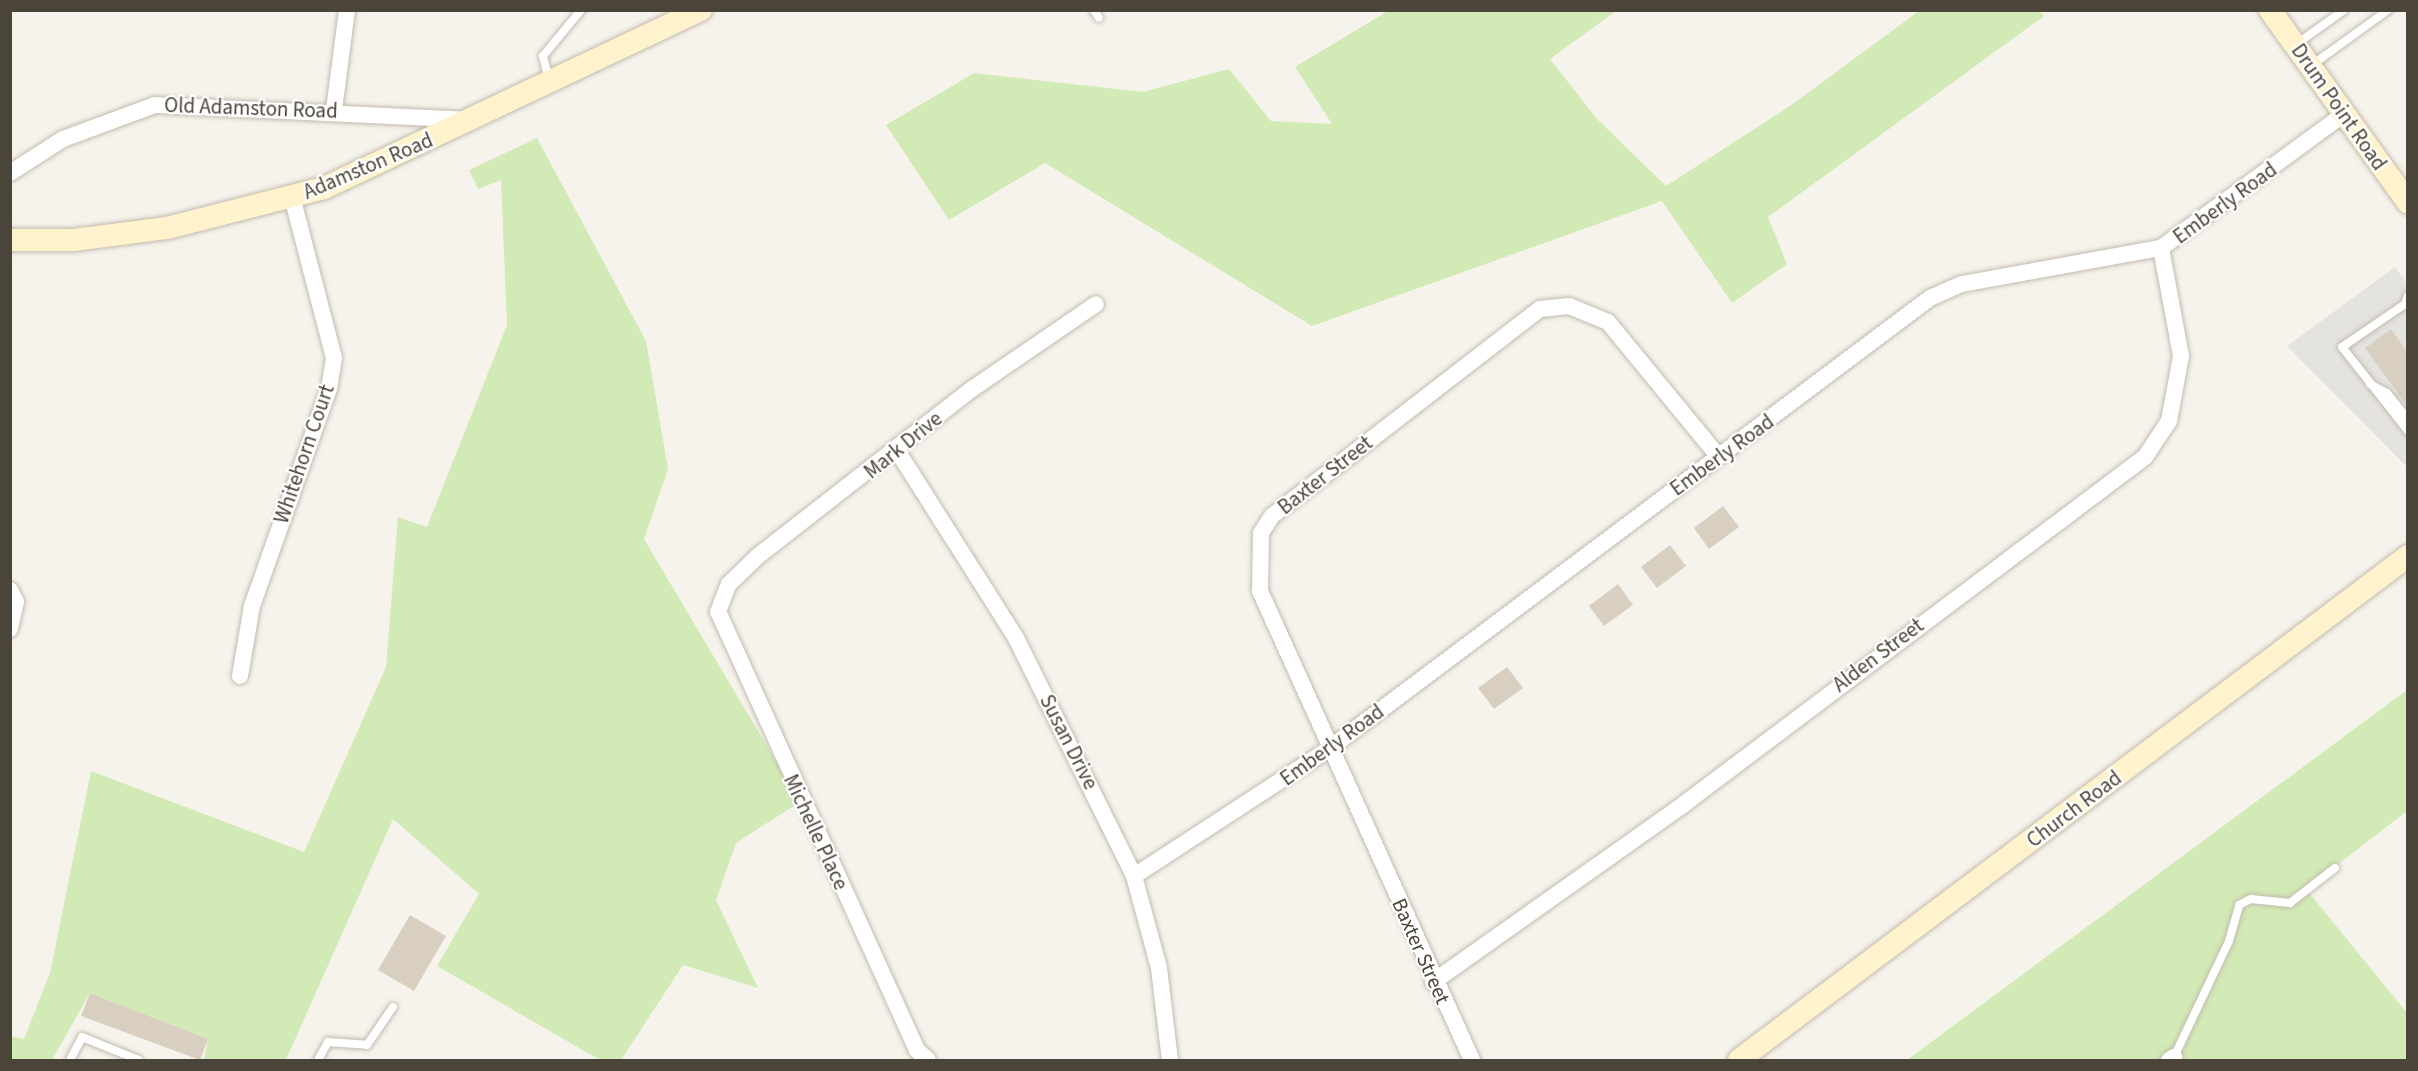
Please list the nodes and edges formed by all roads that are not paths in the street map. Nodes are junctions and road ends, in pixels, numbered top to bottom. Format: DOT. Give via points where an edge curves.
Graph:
graph roads {
  1 [pos="347,10"];
  2 [pos="581,10"];
  3 [pos="701,10"];
  4 [pos="2270,10"];
  5 [pos="2344,10"];
  6 [pos="2388,10"];
  7 [pos="2294,45"];
  8 [pos="2310,67"];
  9 [pos="550,82"];
  10 [pos="334,110"];
  11 [pos="2343,115"];
  12 [pos="472,120"];
  13 [pos="10,173"];
  14 [pos="292,197"];
  15 [pos="2408,203"];
  16 [pos="10,240"];
  17 [pos="2161,248"];
  18 [pos="2407,303"];
  19 [pos="1096,304"];
  20 [pos="2364,381"];
  21 [pos="2408,419"];
  22 [pos="2408,431"];
  23 [pos="898,452"];
  24 [pos="1718,456"];
  25 [pos="2408,556"];
  26 [pos="10,590"];
  27 [pos="723,599"];
  28 [pos="10,629"];
  29 [pos="240,676"];
  30 [pos="1330,748"];
  31 [pos="2335,868"];
  32 [pos="1134,876"];
  33 [pos="1433,982"];
  34 [pos="393,1007"];
  35 [pos="2172,1059"];
  36 [pos="70,1060"];
  37 [pos="139,1060"];
  38 [pos="318,1060"];
  39 [pos="928,1060"];
  40 [pos="1170,1060"];
  41 [pos="1472,1060"];
  42 [pos="1739,1060"];
  1 -- 10 [label="street"];
  2 -- 9 [label="lane" via="543,57"];
  3 -- 9 [label="street, Adamston Road"];
  4 -- 7 [label="street, Drum Point Road"];
  5 -- 7 [label="lane"];
  6 -- 8 [label="lane"];
  7 -- 8 [label="street, Drum Point Road"];
  8 -- 11 [label="street, Drum Point Road"];
  9 -- 12 [label="street, Adamston Road"];
  10 -- 12 [label="street, Old Adamston Road"];
  10 -- 13 [label="street, Old Adamston Road" via="187,102 137,108 63,139"];
  11 -- 15 [label="street, Drum Point Road"];
  11 -- 17 [label="street, Emberly Road"];
  12 -- 14 [label="street, Adamston Road" via="382,164"];
  14 -- 16 [label="street, Adamston Road" via="167,228 74,240"];
  14 -- 29 [label="street, Whitehorn Court" via="334,358 329,389 252,606"];
  17 -- 24 [label="street, Emberly Road" via="1962,284 1930,298"];
  17 -- 33 [label="street, Alden Street" via="2181,356 2169,421 2145,457 1684,804"];
  18 -- 20 [label="lane" via="2342,348"];
  19 -- 23 [label="street, Mark Drive" via="972,390"];
  20 -- 21 [label="lane" via="2387,393"];
  20 -- 22 [label="lane"];
  23 -- 27 [label="street, Mark Drive" via="758,556 729,584"];
  23 -- 32 [label="street, Susan Drive" via="1016,638"];
  24 -- 30 [label="street, Emberly Road"];
  24 -- 30 [label="street, Baxter Street" via="1608,322 1569,306 1540,309 1272,516 1261,533 1260,591"];
  25 -- 42 [label="street, Church Road"];
  26 -- 28 [label="street" via="16,602"];
  27 -- 39 [label="street, Michelle Place" via="721,627 917,1050"];
  30 -- 32 [label="street, Emberly Road"];
  30 -- 33 [label="street, Baxter Street"];
  31 -- 35 [label="lane" via="2290,903 2251,899 2239,905 2229,941"];
  32 -- 40 [label="street, Susan Drive" via="1159,968"];
  33 -- 41 [label="street, Baxter Street"];
  34 -- 38 [label="lane" via="367,1045 327,1042"];
  36 -- 37 [label="lane" via="82,1037"];
}
